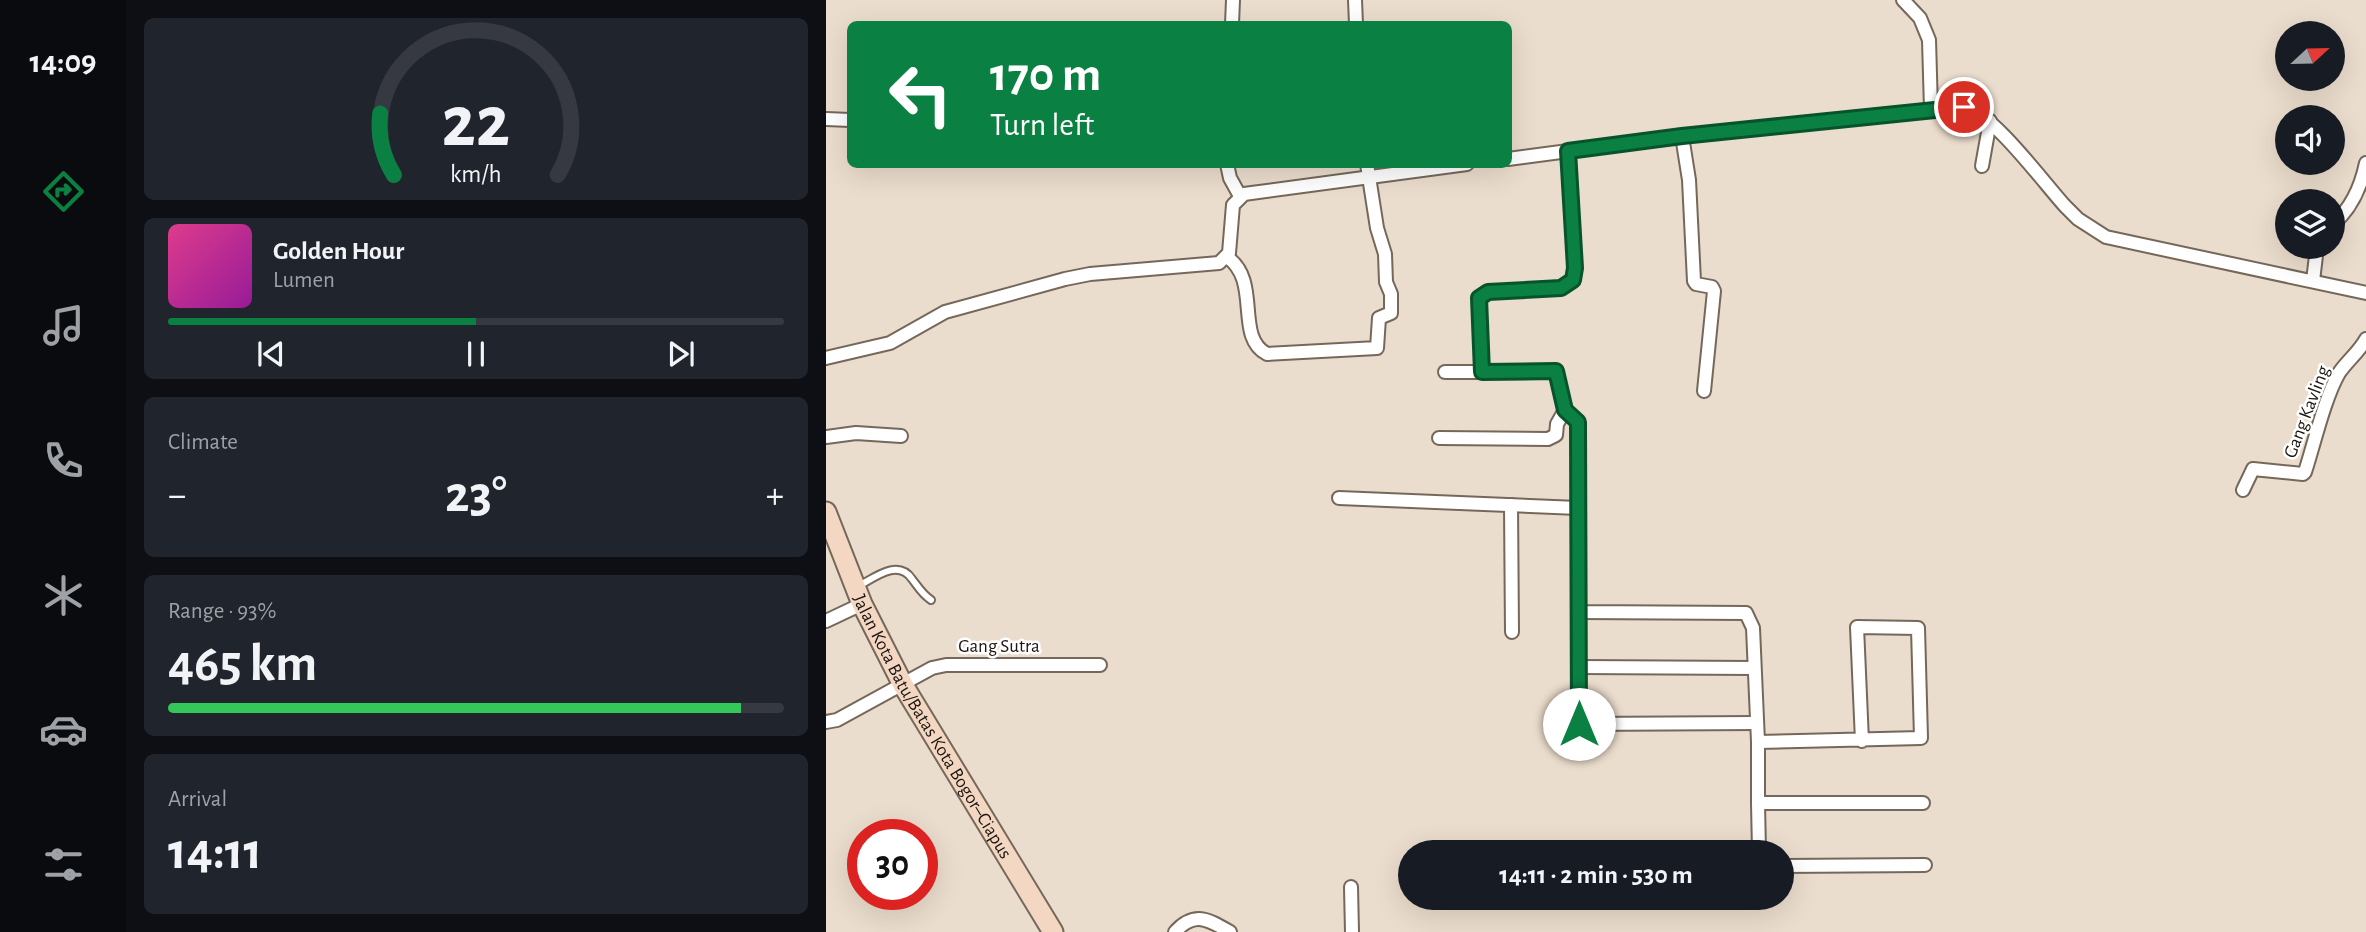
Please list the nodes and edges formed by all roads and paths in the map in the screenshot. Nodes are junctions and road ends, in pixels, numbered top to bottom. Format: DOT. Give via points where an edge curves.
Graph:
graph roads {
  1 [pos="1233,0"];
  2 [pos="1355,0"];
  3 [pos="1903,0"];
  4 [pos="1232,21"];
  5 [pos="1356,21"];
  6 [pos="1931,109"];
  7 [pos="826,119"];
  8 [pos="847,120"];
  9 [pos="1990,121"];
  10 [pos="1682,136"];
  11 [pos="1568,151"];
  12 [pos="1512,158"];
  13 [pos="2366,163"];
  14 [pos="1982,166"];
  15 [pos="1228,168"];
  16 [pos="1410,168"];
  17 [pos="1367,171"];
  18 [pos="1240,196"];
  19 [pos="2345,212"];
  20 [pos="1227,257"];
  21 [pos="2315,259"];
  22 [pos="2313,281"];
  23 [pos="2366,293"];
  24 [pos="2366,339"];
  25 [pos="826,358"];
  26 [pos="1446,372"];
  27 [pos="1482,372"];
  28 [pos="1704,391"];
  29 [pos="1565,410"];
  30 [pos="901,436"];
  31 [pos="826,437"];
  32 [pos="1439,438"];
  33 [pos="1548,439"];
  34 [pos="1578,439"];
  35 [pos="2243,490"];
  36 [pos="1339,498"];
  37 [pos="1511,505"];
  38 [pos="1578,508"];
  39 [pos="826,512"];
  40 [pos="830,535"];
  41 [pos="859,596"];
  42 [pos="932,600"];
  43 [pos="1579,612"];
  44 [pos="826,621"];
  45 [pos="1512,632"];
  46 [pos="1100,665"];
  47 [pos="1579,667"];
  48 [pos="1754,668"];
  49 [pos="902,685"];
  50 [pos="826,722"];
  51 [pos="1757,723"];
  52 [pos="1862,741"];
  53 [pos="1758,742"];
  54 [pos="1758,803"];
  55 [pos="1923,803"];
  56 [pos="1759,840"];
  57 [pos="1925,865"];
  58 [pos="1794,866"];
  59 [pos="1351,887"];
  60 [pos="1053,932"];
  61 [pos="1175,932"];
  62 [pos="1230,932"];
  63 [pos="1352,932"];
  1 -- 4 [label="street"];
  2 -- 5 [label="street"];
  3 -- 6 [label="street" via="1926,31"];
  6 -- 9 [label="street" via="1972,108"];
  6 -- 10 [label="street"];
  7 -- 8 [label="street"];
  9 -- 14 [label="street"];
  9 -- 22 [label="street" via="2078,219 2106,237"];
  10 -- 11 [label="street"];
  10 -- 28 [label="street" via="1694,281 1714,291"];
  11 -- 12 [label="street"];
  11 -- 27 [label="street" via="1573,280 1561,288 1488,292 1479,298"];
  13 -- 19 [label="street"];
  15 -- 18 [label="street"];
  16 -- 17 [label="street"];
  17 -- 18 [label="street"];
  17 -- 20 [label="street" via="1392,302 1391,313 1378,318 1377,348 1262,351 1252,336 1245,279"];
  18 -- 20 [label="street" via="1233,205"];
  20 -- 25 [label="street" via="1214,264 1065,279 945,312 890,343"];
  21 -- 22 [label="street"];
  22 -- 23 [label="street"];
  24 -- 35 [label="street, Gang Kavling" via="2335,383 2305,472 2253,469"];
  26 -- 27 [label="street"];
  27 -- 29 [label="street" via="1556,371"];
  29 -- 33 [label="street" via="1556,424 1556,435"];
  29 -- 34 [label="street" via="1578,422"];
  30 -- 31 [label="street" via="856,433"];
  32 -- 33 [label="street"];
  33 -- 34 [label="street"];
  34 -- 38 [label="street"];
  36 -- 37 [label="street"];
  37 -- 38 [label="street"];
  37 -- 45 [label="street"];
  38 -- 43 [label="street"];
  39 -- 40 [label="main road, Jalan Kota Batu/Batas Kota Bogor–Ciapus"];
  40 -- 41 [label="main road, Jalan Kota Batu/Batas Kota Bogor–Ciapus"];
  41 -- 42 [label="lane" via="884,572 900,569"];
  41 -- 44 [label="street"];
  41 -- 49 [label="main road, Jalan Kota Batu/Batas Kota Bogor–Ciapus"];
  43 -- 47 [label="street"];
  43 -- 48 [label="street" via="1746,613 1753,628"];
  46 -- 49 [label="street, Gang Sutra" via="946,666 920,673"];
  47 -- 48 [label="street"];
  47 -- 51 [label="street" via="1579,724"];
  48 -- 51 [label="street"];
  49 -- 50 [label="street, Gang Sutra"];
  49 -- 60 [label="main road, Jalan Kota Batu/Batas Kota Bogor–Ciapus"];
  51 -- 53 [label="street"];
  52 -- 52 [label="street" via="1857,627 1918,628 1921,738"];
  52 -- 53 [label="street"];
  53 -- 54 [label="street"];
  54 -- 55 [label="street"];
  54 -- 56 [label="street"];
  57 -- 58 [label="street"];
  59 -- 63 [label="street"];
  61 -- 62 [label="street" via="1185,921 1197,918"];
}
